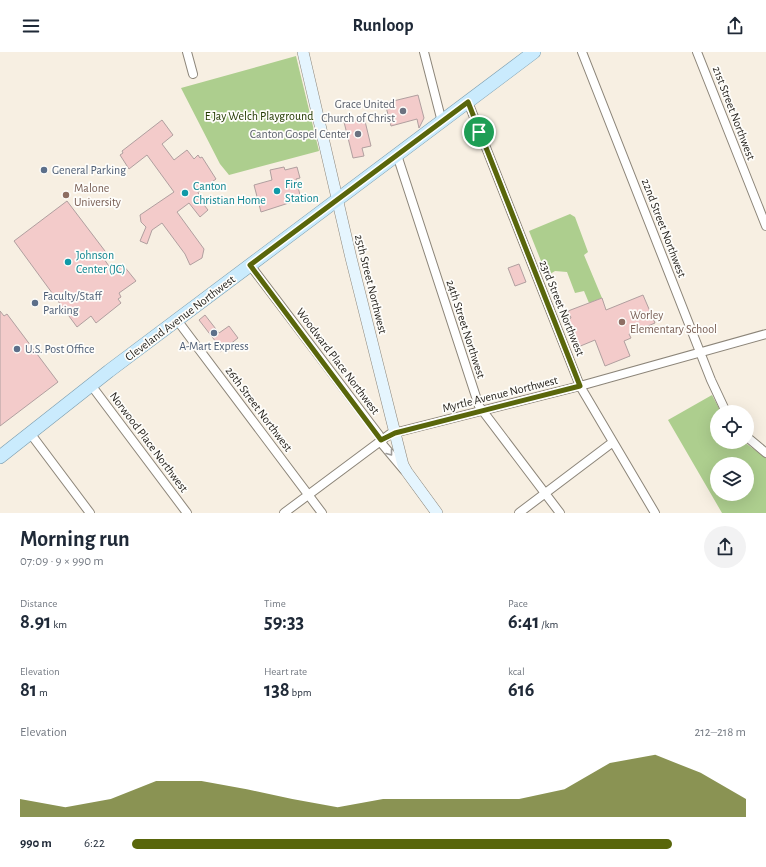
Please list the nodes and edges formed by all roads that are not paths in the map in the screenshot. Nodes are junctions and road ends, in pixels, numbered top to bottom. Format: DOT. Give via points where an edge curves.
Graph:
graph roads {
  1 [pos="187,52"];
  2 [pos="302,52"];
  3 [pos="424,52"];
  4 [pos="534,52"];
  5 [pos="582,52"];
  6 [pos="697,52"];
  7 [pos="192,74"];
  8 [pos="468,102"];
  9 [pos="442,122"];
  10 [pos="397,155"];
  11 [pos="337,199"];
  12 [pos="766,226"];
  13 [pos="250,265"];
  14 [pos="177,320"];
  15 [pos="766,334"];
  16 [pos="700,352"];
  17 [pos="91,385"];
  18 [pos="580,386"];
  19 [pos="723,405"];
  20 [pos="482,410"];
  21 [pos="30,433"];
  22 [pos="395,433"];
  23 [pos="381,440"];
  24 [pos="613,442"];
  25 [pos="754,443"];
  26 [pos="766,453"];
  27 [pos="0,457"];
  28 [pos="407,472"];
  29 [pos="545,493"];
  30 [pos="308,495"];
  31 [pos="90,513"];
  32 [pos="187,513"];
  33 [pos="284,513"];
  34 [pos="322,513"];
  35 [pos="437,513"];
  36 [pos="519,513"];
  37 [pos="560,513"];
  38 [pos="656,513"];
  1 -- 7 [label="street"];
  2 -- 11 [label="street, 25th Street Northwest"];
  3 -- 9 [label="street"];
  4 -- 8 [label="main road, Cleveland Avenue Northwest"];
  5 -- 16 [label="street, 22nd Street Northwest"];
  6 -- 12 [label="street, 21st Street Northwest"];
  8 -- 9 [label="main road, Cleveland Avenue Northwest"];
  8 -- 18 [label="street, 23rd Street Northwest"];
  9 -- 10 [label="main road, Cleveland Avenue Northwest"];
  10 -- 11 [label="main road, Cleveland Avenue Northwest"];
  10 -- 20 [label="street, 24th Street Northwest"];
  11 -- 13 [label="main road, Cleveland Avenue Northwest"];
  11 -- 22 [label="street, 25th Street Northwest"];
  13 -- 14 [label="main road, Cleveland Avenue Northwest"];
  13 -- 23 [label="street, Woodward Place Northwest"];
  14 -- 17 [label="main road, Cleveland Avenue Northwest"];
  14 -- 30 [label="street, 26th Street Northwest"];
  15 -- 16 [label="street, Myrtle Avenue Northwest"];
  16 -- 18 [label="street, Myrtle Avenue Northwest"];
  16 -- 19 [label="street, 22nd Street Northwest"];
  17 -- 21 [label="main road, Cleveland Avenue Northwest"];
  17 -- 32 [label="street, Norwood Place Northwest"];
  18 -- 20 [label="street, Myrtle Avenue Northwest"];
  18 -- 24 [label="street, 23rd Street Northwest"];
  20 -- 22 [label="street, Myrtle Avenue Northwest"];
  20 -- 29 [label="street, 24th Street Northwest"];
  21 -- 27 [label="main road, Cleveland Avenue Northwest"];
  21 -- 31 [label="street"];
  22 -- 23 [label="street, Myrtle Avenue Northwest"];
  22 -- 28 [label="street, 25th Street Northwest"];
  23 -- 28 [label="street, Woodward Place Northwest, one-way"];
  23 -- 30 [label="street, Myrtle Avenue Northwest"];
  24 -- 29 [label="street"];
  24 -- 38 [label="street, 23rd Street Northwest"];
  25 -- 26 [label="street"];
  28 -- 35 [label="street, 25th Street Northwest"];
  29 -- 36 [label="street"];
  29 -- 37 [label="street, 24th Street Northwest"];
  30 -- 33 [label="street, Myrtle Avenue Northwest"];
  30 -- 34 [label="street, 26th Street Northwest"];
}
